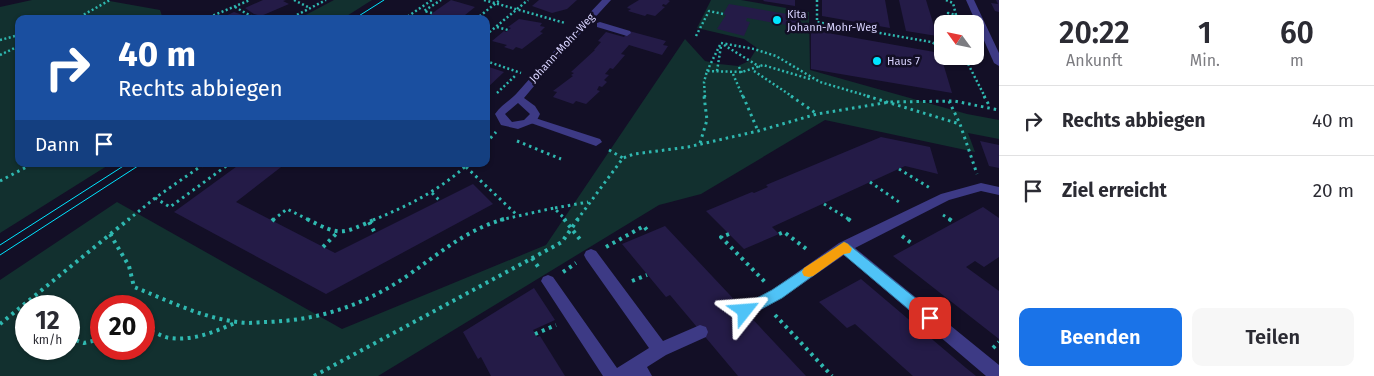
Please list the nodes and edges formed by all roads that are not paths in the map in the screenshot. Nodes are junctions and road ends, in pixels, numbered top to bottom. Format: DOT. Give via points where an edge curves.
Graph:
graph roads {
  1 [pos="607,0"];
  2 [pos="970,0"];
  3 [pos="600,25"];
  4 [pos="627,33"];
  5 [pos="999,63"];
  6 [pos="518,98"];
  7 [pos="532,120"];
  8 [pos="596,142"];
  9 [pos="999,191"];
  10 [pos="844,247"];
  11 [pos="591,255"];
  12 [pos="548,281"];
  13 [pos="745,311"];
  14 [pos="700,332"];
  15 [pos="660,350"];
  16 [pos="640,371"];
  17 [pos="613,376"];
  18 [pos="619,376"];
  19 [pos="999,376"];
  1 -- 6 [label="street, Johann-Mohr-Weg" via="533,77"];
  2 -- 5 [label="street"];
  3 -- 4 [label="street"];
  6 -- 7 [label="street" via="535,114"];
  6 -- 7 [label="street, Johann-Mohr-Weg" via="503,109 501,120 518,126"];
  7 -- 8 [label="street"];
  9 -- 10 [label="street" via="981,187 945,197"];
  10 -- 13 [label="street" via="777,294"];
  10 -- 19 [label="street"];
  11 -- 15 [label="street"];
  12 -- 17 [label="street"];
  14 -- 15 [label="street"];
  15 -- 16 [label="street"];
  16 -- 18 [label="street"];
}
